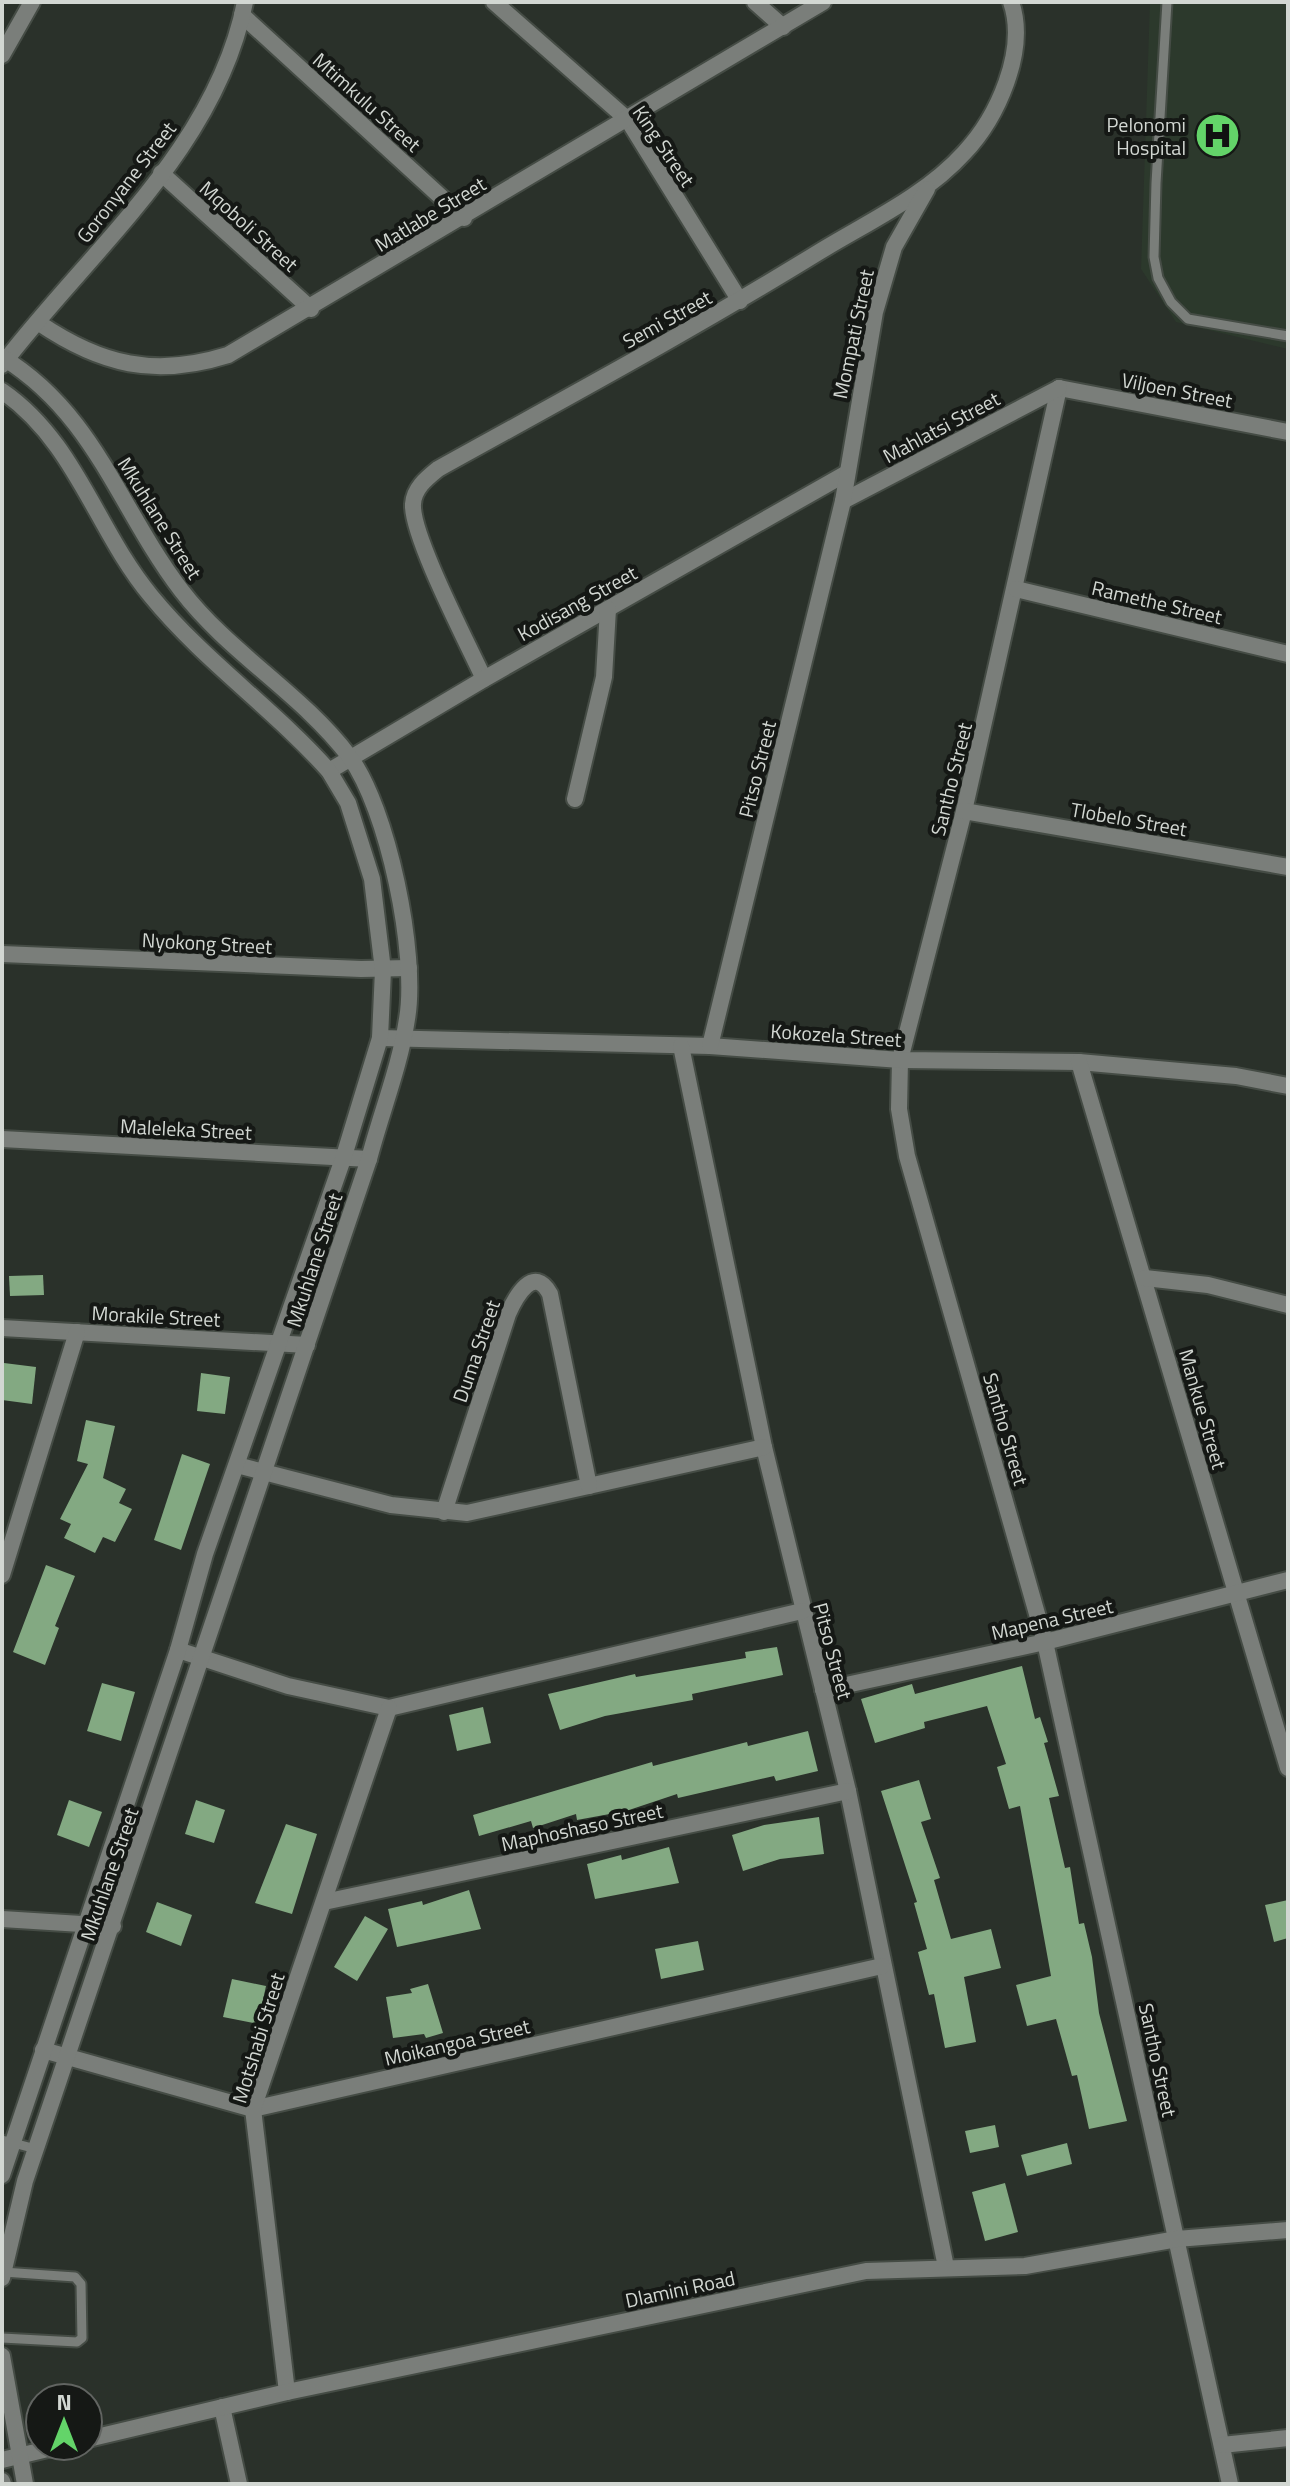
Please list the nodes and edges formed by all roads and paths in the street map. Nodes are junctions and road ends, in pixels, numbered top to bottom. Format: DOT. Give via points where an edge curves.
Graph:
graph roads {
  1 [pos="32,2"];
  2 [pos="494,2"];
  3 [pos="755,2"];
  4 [pos="823,2"];
  5 [pos="1011,2"];
  6 [pos="1167,2"];
  7 [pos="244,8"];
  8 [pos="783,27"];
  9 [pos="2,55"];
  10 [pos="628,120"];
  11 [pos="161,173"];
  12 [pos="930,185"];
  13 [pos="464,218"];
  14 [pos="740,301"];
  15 [pos="311,309"];
  16 [pos="39,323"];
  17 [pos="1288,336"];
  18 [pos="3,361"];
  19 [pos="1059,388"];
  20 [pos="2,391"];
  21 [pos="1288,432"];
  22 [pos="847,473"];
  23 [pos="843,501"];
  24 [pos="1016,589"];
  25 [pos="608,609"];
  26 [pos="1288,654"];
  27 [pos="484,679"];
  28 [pos="350,757"];
  29 [pos="329,771"];
  30 [pos="575,799"];
  31 [pos="964,811"];
  32 [pos="1288,867"];
  33 [pos="2,954"];
  34 [pos="409,968"];
  35 [pos="383,970"];
  36 [pos="380,1038"];
  37 [pos="403,1039"];
  38 [pos="681,1046"];
  39 [pos="710,1046"];
  40 [pos="900,1060"];
  41 [pos="1079,1062"];
  42 [pos="1288,1086"];
  43 [pos="2,1139"];
  44 [pos="344,1156"];
  45 [pos="369,1159"];
  46 [pos="1145,1278"];
  47 [pos="1288,1305"];
  48 [pos="2,1328"];
  49 [pos="77,1332"];
  50 [pos="280,1343"];
  51 [pos="307,1345"];
  52 [pos="764,1447"];
  53 [pos="237,1465"];
  54 [pos="265,1474"];
  55 [pos="589,1486"];
  56 [pos="444,1512"];
  57 [pos="11,1526"];
  58 [pos="2,1575"];
  59 [pos="1288,1580"];
  60 [pos="1234,1594"];
  61 [pos="802,1611"];
  62 [pos="1045,1642"];
  63 [pos="178,1650"];
  64 [pos="203,1659"];
  65 [pos="823,1690"];
  66 [pos="389,1708"];
  67 [pos="1288,1768"];
  68 [pos="848,1791"];
  69 [pos="324,1902"];
  70 [pos="2,1919"];
  71 [pos="84,1925"];
  72 [pos="113,1926"];
  73 [pos="882,1966"];
  74 [pos="43,2050"];
  75 [pos="69,2057"];
  76 [pos="253,2109"];
  77 [pos="7,2141"];
  78 [pos="36,2149"];
  79 [pos="2,2175"];
  80 [pos="1288,2230"];
  81 [pos="1177,2239"];
  82 [pos="946,2267"];
  83 [pos="3,2272"];
  84 [pos="2,2278"];
  85 [pos="2,2338"];
  86 [pos="2,2356"];
  87 [pos="287,2392"];
  88 [pos="222,2407"];
  89 [pos="104,2435"];
  90 [pos="1288,2438"];
  91 [pos="1222,2445"];
  92 [pos="10,2458"];
  93 [pos="25,2484"];
  94 [pos="239,2484"];
  95 [pos="1230,2484"];
  1 -- 9 [label="street"];
  2 -- 10 [label="street, King Street"];
  3 -- 8 [label="street"];
  4 -- 8 [label="street, Matlabe Street"];
  5 -- 12 [label="street, Semi Street" via="1012,56 1000,98 985,129"];
  6 -- 17 [label="lane" via="1156,183 1158,278 1188,319"];
  7 -- 11 [label="street, Goronyane Street" via="203,115"];
  7 -- 13 [label="street, Mtimkulu Street"];
  8 -- 10 [label="street, Matlabe Street"];
  10 -- 13 [label="street, Matlabe Street"];
  10 -- 14 [label="street, King Street"];
  11 -- 15 [label="street, Mqoboli Street"];
  11 -- 16 [label="street, Goronyane Street"];
  12 -- 14 [label="street, Semi Street"];
  12 -- 22 [label="street, Mompati Street" via="894,247 867,350"];
  13 -- 15 [label="street, Matlabe Street"];
  14 -- 27 [label="street, Semi Street" via="421,483 413,501 417,528"];
  15 -- 16 [label="street, Matlabe Street" via="228,355 167,366 119,363 66,341"];
  16 -- 18 [label="street, Goronyane Street"];
  18 -- 28 [label="street, Mkuhlane Street" via="41,383 66,408 196,609"];
  19 -- 21 [label="street, Viljoen Street"];
  19 -- 23 [label="street, Mahlatsi Street"];
  19 -- 24 [label="street, Santho Street"];
  20 -- 29 [label="street, Mkuhlane Street" via="57,442 150,595"];
  22 -- 23 [label="street, Mompati Street"];
  22 -- 25 [label="street, Kodisang Street"];
  23 -- 39 [label="street, Pitso Street"];
  24 -- 26 [label="street, Ramethe Street"];
  24 -- 31 [label="street, Santho Street"];
  25 -- 27 [label="street, Kodisang Street"];
  25 -- 30 [label="street" via="604,677"];
  27 -- 28 [label="street, Kodisang Street"];
  28 -- 29 [label="street, Kodisang Street"];
  28 -- 34 [label="street, Mkuhlane Street" via="396,880"];
  29 -- 35 [label="street, Mkuhlane Street" via="348,803 372,879"];
  31 -- 32 [label="street, Tlobelo Street"];
  31 -- 40 [label="street, Santho Street"];
  33 -- 35 [label="street, Nyokong Street"];
  34 -- 35 [label="street, Nyokong Street"];
  34 -- 37 [label="street, Mkuhlane Street"];
  35 -- 36 [label="street, Mkuhlane Street"];
  36 -- 37 [label="street, Kokozela Street"];
  36 -- 44 [label="street, Mkuhlane Street"];
  37 -- 38 [label="street, Kokozela Street"];
  37 -- 45 [label="street, Mkuhlane Street"];
  38 -- 39 [label="street, Kokozela Street"];
  38 -- 52 [label="street, Pitso Street"];
  39 -- 40 [label="street, Kokozela Street"];
  40 -- 41 [label="street, Kokozela Street"];
  40 -- 62 [label="street, Santho Street" via="899,1109 907,1156"];
  41 -- 42 [label="street, Kokozela Street" via="1236,1076"];
  41 -- 46 [label="street, Mankue Street"];
  43 -- 44 [label="street, Maleleka Street"];
  44 -- 45 [label="street, Maleleka Street"];
  44 -- 50 [label="street, Mkuhlane Street"];
  45 -- 51 [label="street, Mkuhlane Street"];
  46 -- 47 [label="street" via="1208,1285"];
  46 -- 60 [label="street, Mankue Street"];
  48 -- 49 [label="street, Morakile Street"];
  49 -- 50 [label="street, Morakile Street"];
  49 -- 57 [label="street"];
  50 -- 51 [label="street, Morakile Street"];
  50 -- 53 [label="street, Mkuhlane Street"];
  51 -- 54 [label="street, Mkuhlane Street"];
  52 -- 55 [label="street"];
  52 -- 61 [label="street, Pitso Street"];
  53 -- 54 [label="street"];
  53 -- 63 [label="street, Mkuhlane Street"];
  54 -- 56 [label="street" via="391,1505"];
  54 -- 64 [label="street, Mkuhlane Street"];
  55 -- 56 [label="street" via="486,1510"];
  55 -- 56 [label="street, Duma Street" via="550,1294 537,1281 517,1293 508,1314"];
  57 -- 58 [label="street"];
  59 -- 60 [label="street, Mapena Street"];
  60 -- 62 [label="street, Mapena Street"];
  60 -- 67 [label="street, Mankue Street"];
  61 -- 65 [label="street, Pitso Street"];
  61 -- 66 [label="street"];
  62 -- 65 [label="street, Mapena Street"];
  62 -- 81 [label="street, Santho Street"];
  63 -- 64 [label="street"];
  63 -- 71 [label="street, Mkuhlane Street"];
  64 -- 66 [label="street" via="288,1686"];
  64 -- 72 [label="street, Mkuhlane Street"];
  65 -- 68 [label="street, Pitso Street"];
  66 -- 69 [label="street, Motshabi Street"];
  68 -- 69 [label="street, Maphoshaso Street"];
  68 -- 73 [label="street, Pitso Street"];
  69 -- 76 [label="street, Motshabi Street"];
  70 -- 71 [label="street"];
  71 -- 72 [label="street"];
  71 -- 74 [label="street, Mkuhlane Street"];
  72 -- 75 [label="street, Mkuhlane Street"];
  73 -- 76 [label="street, Moikangoa Street"];
  73 -- 82 [label="street, Pitso Street"];
  74 -- 75 [label="street, Moikangoa Street"];
  74 -- 77 [label="street, Mkuhlane Street"];
  75 -- 76 [label="street, Moikangoa Street"];
  75 -- 78 [label="street, Mkuhlane Street"];
  76 -- 87 [label="street, Motshabi Street"];
  77 -- 78 [label="lane"];
  77 -- 79 [label="street, Mkuhlane Street"];
  78 -- 83 [label="street, Mkuhlane Street"];
  80 -- 81 [label="street, Dlamini Road"];
  81 -- 82 [label="street, Dlamini Road" via="1025,2266"];
  81 -- 91 [label="street, Santho Street"];
  82 -- 87 [label="street, Dlamini Road" via="866,2271"];
  83 -- 84 [label="street, Mkuhlane Street"];
  83 -- 85 [label="lane" via="75,2277 81,2284 82,2338"];
  86 -- 92 [label="street"];
  87 -- 88 [label="street, Dlamini Road"];
  88 -- 89 [label="street, Dlamini Road"];
  88 -- 94 [label="street"];
  90 -- 91 [label="street"];
  91 -- 95 [label="street, Santho Street"];
  92 -- 93 [label="street"];
}
